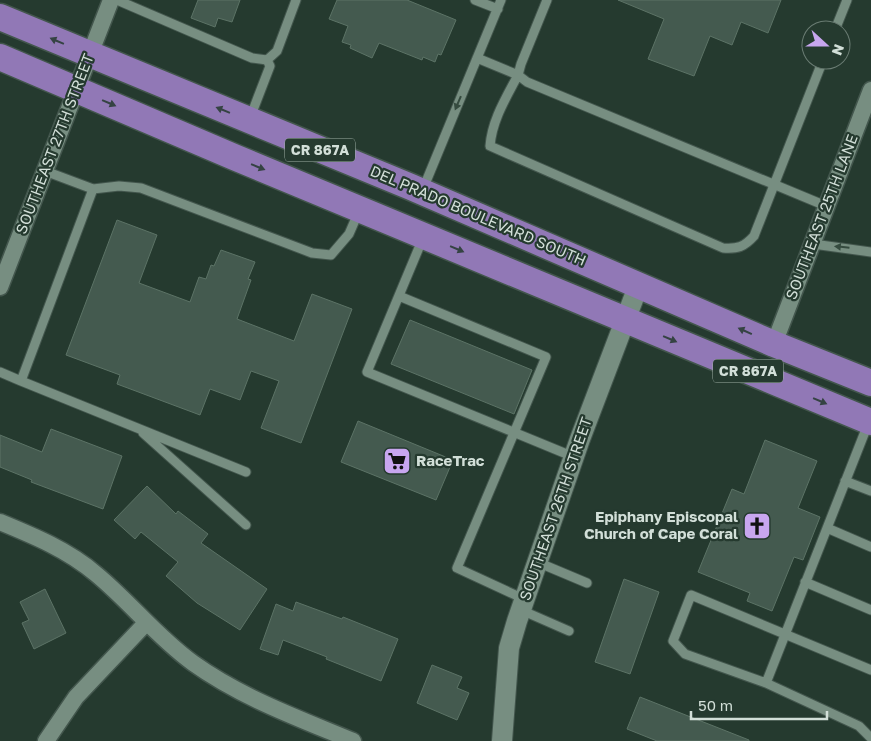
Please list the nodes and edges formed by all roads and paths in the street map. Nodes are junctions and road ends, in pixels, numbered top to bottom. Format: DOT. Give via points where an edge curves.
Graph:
graph roads {
  1 [pos="110,0"];
  2 [pos="117,0"];
  3 [pos="296,0"];
  4 [pos="475,0"];
  5 [pos="548,0"];
  6 [pos="847,0"];
  7 [pos="499,4"];
  8 [pos="0,17"];
  9 [pos="839,20"];
  10 [pos="89,55"];
  11 [pos="0,57"];
  12 [pos="477,58"];
  13 [pos="267,60"];
  14 [pos="819,70"];
  15 [pos="518,75"];
  16 [pos="76,89"];
  17 [pos="871,90"];
  18 [pos="249,121"];
  19 [pos="45,171"];
  20 [pos="773,184"];
  21 [pos="93,189"];
  22 [pos="422,192"];
  23 [pos="826,206"];
  24 [pos="360,209"];
  25 [pos="424,235"];
  26 [pos="813,244"];
  27 [pos="871,252"];
  28 [pos="639,284"];
  29 [pos="0,287"];
  30 [pos="399,296"];
  31 [pos="625,320"];
  32 [pos="774,344"];
  33 [pos="0,372"];
  34 [pos="21,381"];
  35 [pos="871,383"];
  36 [pos="870,422"];
  37 [pos="138,428"];
  38 [pos="516,433"];
  39 [pos="574,457"];
  40 [pos="246,472"];
  41 [pos="845,481"];
  42 [pos="871,491"];
  43 [pos="0,522"];
  44 [pos="246,525"];
  45 [pos="827,528"];
  46 [pos="871,547"];
  47 [pos="537,562"];
  48 [pos="805,582"];
  49 [pos="587,583"];
  50 [pos="522,604"];
  51 [pos="871,610"];
  52 [pos="146,623"];
  53 [pos="568,631"];
  54 [pos="785,634"];
  55 [pos="871,670"];
  56 [pos="766,683"];
  57 [pos="871,738"];
  58 [pos="46,741"];
  59 [pos="353,741"];
  60 [pos="502,741"];
  1 -- 10 [label="street, SOUTHEAST 27TH STREET"];
  2 -- 13 [label="lane" via="252,58"];
  3 -- 13 [label="lane" via="277,51"];
  4 -- 7 [label="lane"];
  5 -- 15 [label="lane"];
  6 -- 9 [label="lane"];
  7 -- 12 [label="lane"];
  10 -- 8 [label="main road, DEL PRADO BOULEVARD SOUTH / CR 867A, one-way"];
  10 -- 16 [label="street, SOUTHEAST 27TH STREET"];
  18 -- 10 [label="main road, DEL PRADO BOULEVARD SOUTH / CR 867A, one-way"];
  11 -- 16 [label="main road, CR 867A"];
  12 -- 15 [label="lane"];
  12 -- 22 [label="lane, one-way"];
  13 -- 18 [label="lane" via="270,66"];
  14 -- 20 [label="lane"];
  15 -- 20 [label="lane" via="536,86"];
  15 -- 20 [label="lane" via="491,131 490,146 722,248 743,247 754,236"];
  16 -- 19 [label="street, SOUTHEAST 27TH STREET"];
  16 -- 24 [label="main road, CR 867A, one-way"];
  17 -- 23 [label="street, SOUTHEAST 25TH LANE"];
  18 -- 22 [label="main road, DEL PRADO BOULEVARD SOUTH / CR 867A"];
  19 -- 21 [label="lane"];
  19 -- 29 [label="street, SOUTHEAST 27TH STREET"];
  20 -- 23 [label="lane"];
  21 -- 24 [label="lane" via="141,188 312,253 331,255 349,234"];
  21 -- 34 [label="lane"];
  22 -- 28 [label="main road, DEL PRADO BOULEVARD SOUTH / CR 867A"];
  23 -- 26 [label="street, SOUTHEAST 25TH LANE"];
  24 -- 25 [label="main road, CR 867A"];
  25 -- 30 [label="lane"];
  25 -- 31 [label="main road, CR 867A, one-way"];
  27 -- 26 [label="lane, one-way"];
  26 -- 32 [label="street, SOUTHEAST 25TH LANE"];
  28 -- 31 [label="street, SOUTHEAST 26TH STREET"];
  32 -- 28 [label="main road, DEL PRADO BOULEVARD SOUTH / CR 867A, one-way"];
  30 -- 38 [label="lane" via="546,357"];
  30 -- 38 [label="lane" via="367,372"];
  31 -- 36 [label="main road, CR 867A, one-way"];
  31 -- 39 [label="street, SOUTHEAST 26TH STREET"];
  32 -- 35 [label="main road, DEL PRADO BOULEVARD SOUTH / CR 867A"];
  33 -- 34 [label="lane"];
  34 -- 37 [label="lane"];
  36 -- 41 [label="lane"];
  37 -- 40 [label="lane"];
  37 -- 44 [label="lane"];
  38 -- 39 [label="lane"];
  38 -- 50 [label="lane" via="457,568"];
  39 -- 47 [label="street, SOUTHEAST 26TH STREET"];
  41 -- 42 [label="lane"];
  41 -- 45 [label="lane"];
  43 -- 52 [label="street" via="63,550 81,562"];
  45 -- 46 [label="lane"];
  45 -- 48 [label="lane"];
  47 -- 49 [label="lane"];
  47 -- 50 [label="street, SOUTHEAST 26TH STREET"];
  48 -- 51 [label="lane"];
  48 -- 54 [label="lane"];
  50 -- 53 [label="lane"];
  50 -- 60 [label="street, SOUTHEAST 26TH STREET" via="509,648"];
  52 -- 58 [label="street" via="76,697"];
  52 -- 59 [label="street" via="193,663 235,691"];
  54 -- 55 [label="lane"];
  54 -- 56 [label="lane"];
  54 -- 56 [label="lane" via="691,594 673,641 685,654"];
  56 -- 57 [label="lane" via="859,726"];
}
